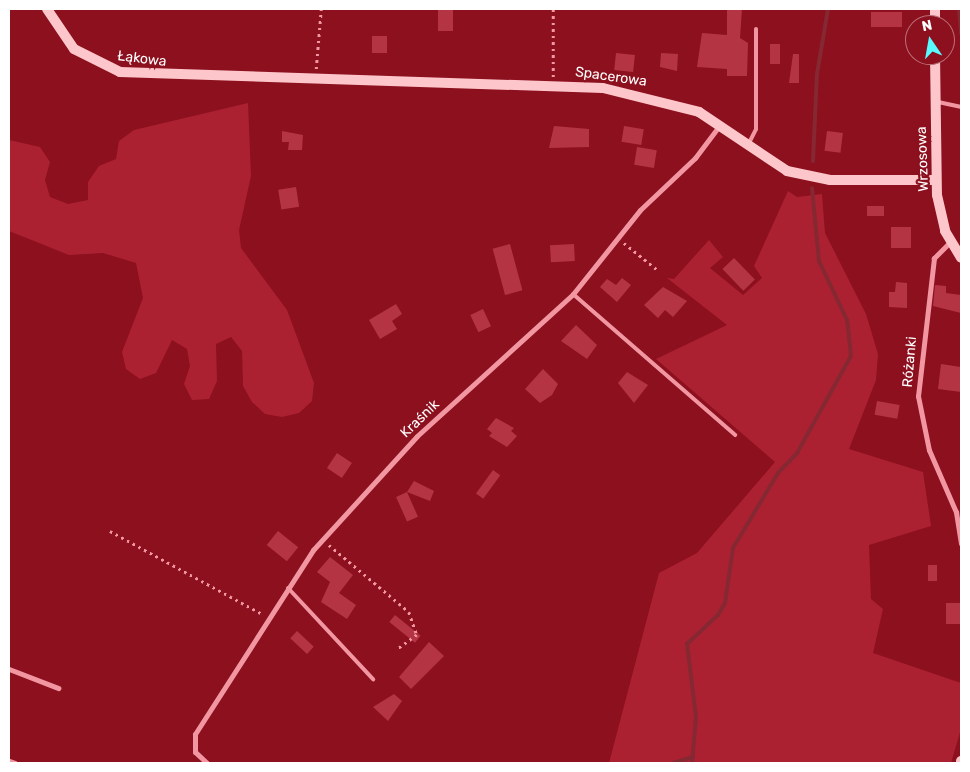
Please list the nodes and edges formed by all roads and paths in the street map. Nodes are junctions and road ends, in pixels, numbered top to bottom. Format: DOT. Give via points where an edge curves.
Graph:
graph roads {
  1 [pos="47,9"];
  2 [pos="320,9"];
  3 [pos="554,9"];
  4 [pos="756,29"];
  5 [pos="935,65"];
  6 [pos="260,75"];
  7 [pos="316,78"];
  8 [pos="553,83"];
  9 [pos="935,102"];
  10 [pos="961,107"];
  11 [pos="720,126"];
  12 [pos="747,147"];
  13 [pos="936,180"];
  14 [pos="617,238"];
  15 [pos="950,242"];
  16 [pos="961,258"];
  17 [pos="659,271"];
  18 [pos="573,294"];
  19 [pos="735,435"];
  20 [pos="110,531"];
  21 [pos="322,539"];
  22 [pos="961,544"];
  23 [pos="287,587"];
  24 [pos="268,617"];
  25 [pos="398,649"];
  26 [pos="9,669"];
  27 [pos="373,680"];
  28 [pos="58,688"];
  29 [pos="9,761"];
  30 [pos="15,763"];
  31 [pos="206,763"];
  1 -- 6 [label="street, Łąkowa" via="74,49 105,67 167,76"];
  2 -- 7 [label="path"];
  3 -- 8 [label="path"];
  4 -- 12 [label="lane" via="756,129"];
  5 -- 9 [label="street, Wrzosowa"];
  6 -- 7 [label="street, Spacerowa"];
  7 -- 8 [label="street, Spacerowa"];
  8 -- 11 [label="street, Spacerowa" via="603,88 683,104"];
  9 -- 10 [label="lane"];
  9 -- 13 [label="street, Wrzosowa"];
  11 -- 12 [label="street, Spacerowa"];
  11 -- 14 [label="street, Kraśnik" via="695,158"];
  12 -- 13 [label="street, Spacerowa" via="773,164 811,177"];
  13 -- 15 [label="street, Wrzosowa" via="941,219"];
  14 -- 17 [label="path"];
  14 -- 18 [label="street, Kraśnik"];
  15 -- 16 [label="street, Wrzosowa"];
  15 -- 22 [label="street, Różanki" via="934,258 918,396 930,450 956,512"];
  18 -- 19 [label="lane"];
  18 -- 21 [label="street, Kraśnik" via="417,436"];
  20 -- 24 [label="path"];
  21 -- 23 [label="street, Kraśnik"];
  21 -- 25 [label="path" via="409,612 417,635"];
  23 -- 24 [label="street, Kraśnik"];
  23 -- 27 [label="lane"];
  24 -- 31 [label="street, Kraśnik" via="195,734 195,752"];
  26 -- 28 [label="street"];
  29 -- 30 [label="street"];
}
